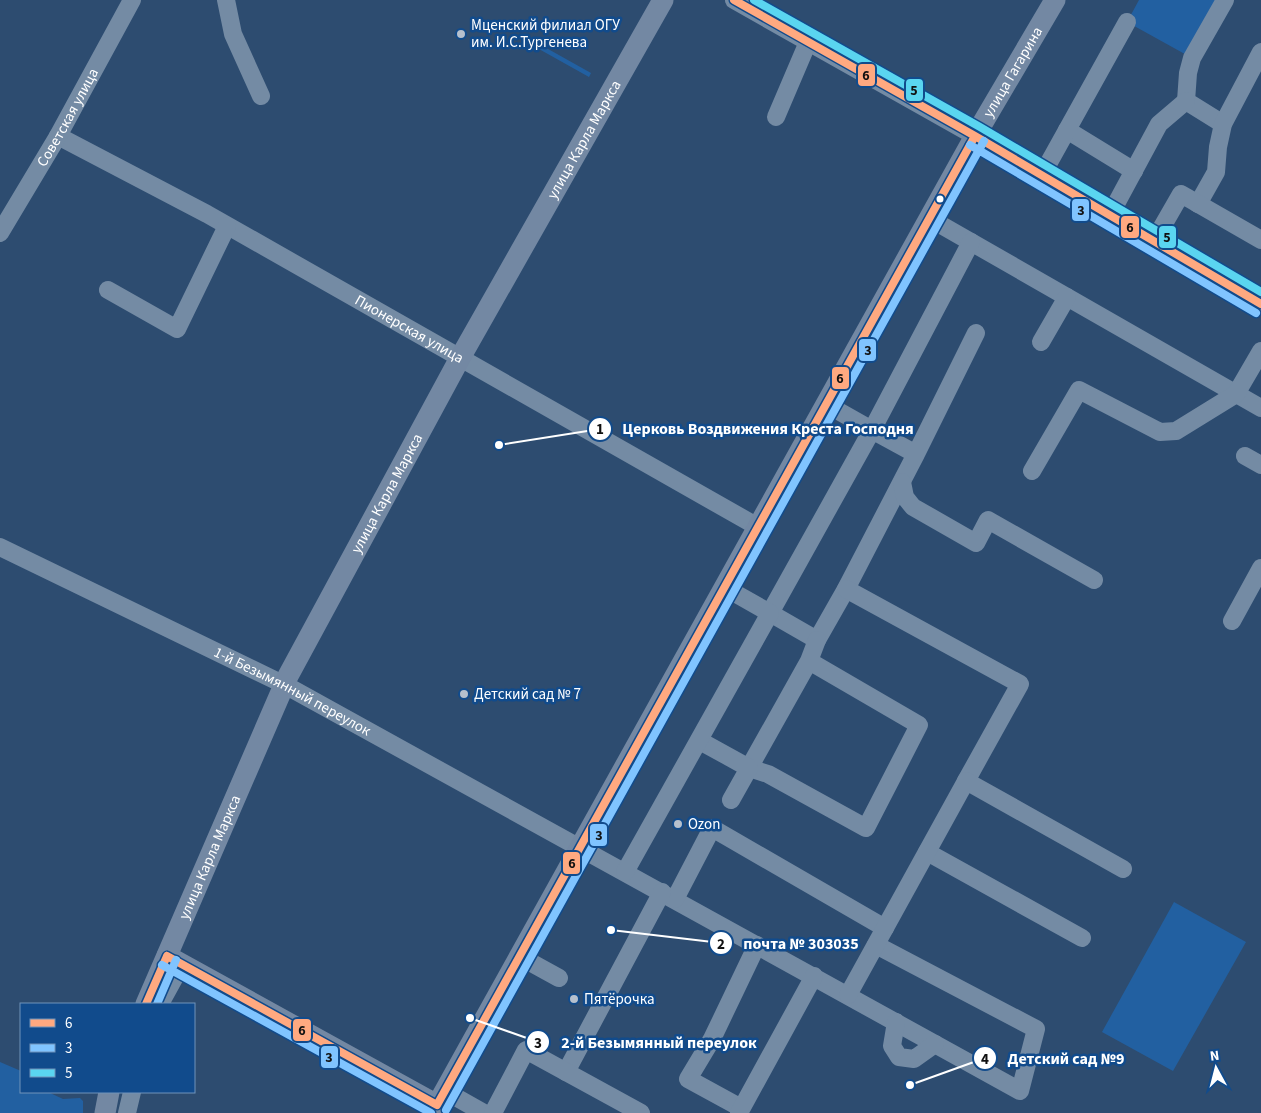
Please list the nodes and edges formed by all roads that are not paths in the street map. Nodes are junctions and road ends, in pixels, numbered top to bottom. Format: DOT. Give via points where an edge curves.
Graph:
graph roads {
  1 [pos="132,0"];
  2 [pos="226,0"];
  3 [pos="663,0"];
  4 [pos="734,0"];
  5 [pos="1055,0"];
  6 [pos="1225,0"];
  7 [pos="1127,22"];
  8 [pos="808,42"];
  9 [pos="1261,52"];
  10 [pos="261,96"];
  11 [pos="1186,101"];
  12 [pos="776,117"];
  13 [pos="1223,124"];
  14 [pos="1067,130"];
  15 [pos="58,136"];
  16 [pos="975,136"];
  17 [pos="1134,170"];
  18 [pos="1042,175"];
  19 [pos="1198,204"];
  20 [pos="1110,215"];
  21 [pos="929,218"];
  22 [pos="227,226"];
  23 [pos="0,233"];
  24 [pos="1261,240"];
  25 [pos="1154,241"];
  26 [pos="972,242"];
  27 [pos="108,290"];
  28 [pos="1067,297"];
  29 [pos="1261,304"];
  30 [pos="976,333"];
  31 [pos="1042,342"];
  32 [pos="1261,350"];
  33 [pos="460,358"];
  34 [pos="1236,394"];
  35 [pos="826,404"];
  36 [pos="1261,408"];
  37 [pos="872,430"];
  38 [pos="916,454"];
  39 [pos="1245,456"];
  40 [pos="1261,465"];
  41 [pos="1032,471"];
  42 [pos="902,482"];
  43 [pos="758,527"];
  44 [pos="0,547"];
  45 [pos="1261,568"];
  46 [pos="1094,580"];
  47 [pos="724,587"];
  48 [pos="846,589"];
  49 [pos="770,613"];
  50 [pos="1232,621"];
  51 [pos="817,640"];
  52 [pos="809,661"];
  53 [pos="285,685"];
  54 [pos="700,740"];
  55 [pos="749,768"];
  56 [pos="966,781"];
  57 [pos="731,800"];
  58 [pos="580,846"];
  59 [pos="927,852"];
  60 [pos="1123,869"];
  61 [pos="625,872"];
  62 [pos="668,895"];
  63 [pos="885,928"];
  64 [pos="1082,938"];
  65 [pos="757,945"];
  66 [pos="876,945"];
  67 [pos="519,956"];
  68 [pos="175,960"];
  69 [pos="814,976"];
  70 [pos="559,978"];
  71 [pos="848,995"];
  72 [pos="147,1003"];
  73 [pos="160,1003"];
  74 [pos="896,1022"];
  75 [pos="935,1044"];
  76 [pos="566,1072"];
  77 [pos="109,1093"];
  78 [pos="132,1093"];
  79 [pos="438,1103"];
  80 [pos="740,1111"];
  81 [pos="104,1113"];
  82 [pos="127,1113"];
  83 [pos="484,1113"];
  84 [pos="493,1113"];
  85 [pos="641,1113"];
  1 -- 15 [label="street, Советская улица"];
  2 -- 10 [label="street" via="233,34"];
  3 -- 33 [label="main road, улица Карла Маркса"];
  4 -- 8 [label="street"];
  5 -- 16 [label="main road, улица Гагарина"];
  6 -- 11 [label="street" via="1192,58"];
  7 -- 14 [label="street"];
  8 -- 12 [label="street"];
  8 -- 16 [label="street"];
  9 -- 13 [label="street"];
  11 -- 13 [label="street"];
  11 -- 17 [label="street" via="1159,124"];
  13 -- 19 [label="street" via="1216,172"];
  14 -- 17 [label="street"];
  14 -- 18 [label="street"];
  15 -- 22 [label="street, Пионерская улица"];
  15 -- 23 [label="street, Советская улица"];
  16 -- 18 [label="street"];
  16 -- 21 [label="main road, улица Гагарина"];
  17 -- 20 [label="street"];
  18 -- 20 [label="street"];
  19 -- 24 [label="street"];
  19 -- 25 [label="street" via="1181,194"];
  20 -- 25 [label="street"];
  21 -- 26 [label="street"];
  21 -- 35 [label="main road, улица Гагарина"];
  22 -- 27 [label="street" via="177,329"];
  22 -- 33 [label="street, Пионерская улица"];
  25 -- 29 [label="street"];
  26 -- 28 [label="street"];
  26 -- 37 [label="street"];
  28 -- 31 [label="street"];
  28 -- 34 [label="street"];
  30 -- 38 [label="street"];
  32 -- 34 [label="street"];
  33 -- 43 [label="street, Пионерская улица"];
  33 -- 53 [label="main road, улица Карла Маркса"];
  34 -- 36 [label="street"];
  34 -- 41 [label="street" via="1176,431 1160,432 1079,390"];
  35 -- 37 [label="street"];
  35 -- 43 [label="main road, улица Гагарина"];
  37 -- 38 [label="street"];
  37 -- 49 [label="street"];
  38 -- 42 [label="street"];
  39 -- 40 [label="street"];
  42 -- 46 [label="street" via="905,497 913,507 976,542 988,520"];
  42 -- 48 [label="street"];
  43 -- 47 [label="main road, улица Гагарина"];
  44 -- 53 [label="street, 1-й Безымянный переулок"];
  45 -- 50 [label="street"];
  47 -- 49 [label="street"];
  47 -- 58 [label="main road, улица Гагарина"];
  48 -- 51 [label="street"];
  48 -- 56 [label="street" via="1020,684"];
  49 -- 51 [label="street"];
  49 -- 54 [label="street"];
  51 -- 52 [label="street"];
  52 -- 55 [label="street"];
  52 -- 55 [label="street" via="919,725 866,828 768,774"];
  53 -- 58 [label="street, 1-й Безымянный переулок"];
  53 -- 68 [label="main road, улица Карла Маркса"];
  54 -- 55 [label="street"];
  54 -- 61 [label="street"];
  55 -- 57 [label="street"];
  56 -- 59 [label="street"];
  56 -- 60 [label="street"];
  58 -- 61 [label="street, 1-й Безымянный переулок"];
  58 -- 67 [label="main road, улица Гагарина"];
  59 -- 63 [label="street"];
  59 -- 64 [label="street"];
  61 -- 62 [label="street, 1-й Безымянный переулок"];
  62 -- 63 [label="street" via="712,828"];
  62 -- 65 [label="street, 1-й Безымянный переулок"];
  62 -- 76 [label="street"];
  63 -- 66 [label="street"];
  65 -- 69 [label="street, 1-й Безымянный переулок"];
  65 -- 80 [label="street" via="712,1038 688,1079"];
  66 -- 71 [label="street"];
  66 -- 75 [label="street, 1-й Безымянный переулок" via="1036,1029 1020,1091"];
  67 -- 70 [label="street"];
  67 -- 79 [label="main road, улица Гагарина"];
  68 -- 72 [label="main road, улица Карла Маркса"];
  68 -- 73 [label="street"];
  68 -- 79 [label="main road"];
  69 -- 71 [label="street, 1-й Безымянный переулок"];
  69 -- 80 [label="street"];
  71 -- 74 [label="street, 1-й Безымянный переулок"];
  74 -- 75 [label="street, 1-й Безымянный переулок"];
  74 -- 75 [label="street" via="892,1046 899,1057 914,1058"];
  76 -- 84 [label="street" via="526,1050"];
  76 -- 85 [label="street"];
  77 -- 81 [label="main road"];
  78 -- 82 [label="street"];
  79 -- 83 [label="street"];
}
